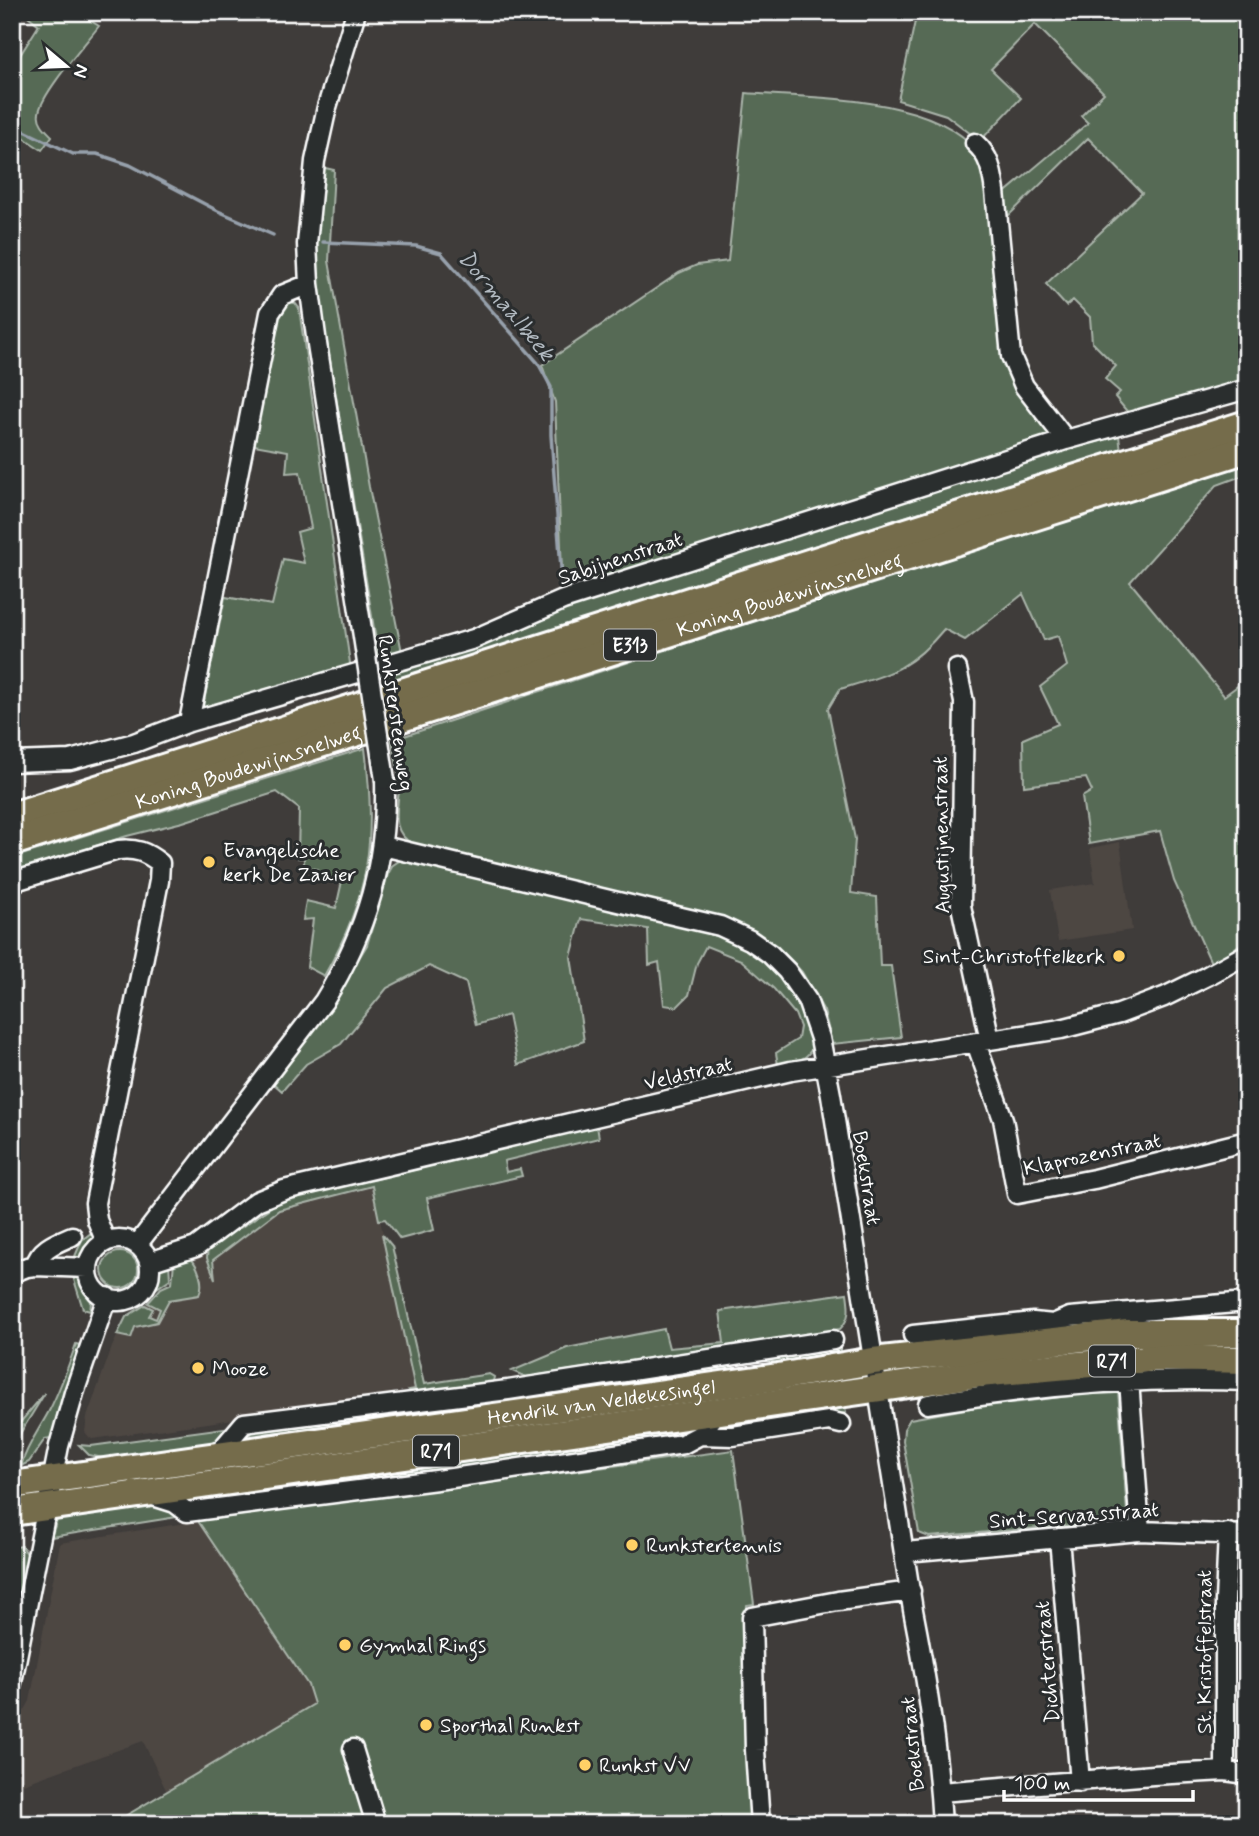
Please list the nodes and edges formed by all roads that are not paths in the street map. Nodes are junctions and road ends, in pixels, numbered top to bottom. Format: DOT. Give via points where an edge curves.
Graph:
graph roads {
  1 [pos="356,12"];
  2 [pos="975,143"];
  3 [pos="309,284"];
  4 [pos="1247,389"];
  5 [pos="1247,424"];
  6 [pos="1066,440"];
  7 [pos="1247,449"];
  8 [pos="957,669"];
  9 [pos="189,722"];
  10 [pos="12,762"];
  11 [pos="12,816"];
  12 [pos="12,842"];
  13 [pos="383,846"];
  14 [pos="12,883"];
  15 [pos="1247,954"];
  16 [pos="983,1042"];
  17 [pos="826,1065"];
  18 [pos="1247,1141"];
  19 [pos="72,1236"];
  20 [pos="106,1242"];
  21 [pos="137,1245"];
  22 [pos="149,1262"];
  23 [pos="35,1266"];
  24 [pos="89,1268"];
  25 [pos="12,1273"];
  26 [pos="107,1297"];
  27 [pos="1247,1302"];
  28 [pos="1053,1324"];
  29 [pos="1247,1333"];
  30 [pos="913,1335"];
  31 [pos="833,1340"];
  32 [pos="1034,1342"];
  33 [pos="737,1354"];
  34 [pos="1247,1360"];
  35 [pos="873,1361"];
  36 [pos="979,1374"];
  37 [pos="778,1377"];
  38 [pos="1129,1380"];
  39 [pos="1247,1381"];
  40 [pos="878,1389"];
  41 [pos="1003,1391"];
  42 [pos="928,1404"];
  43 [pos="718,1410"];
  44 [pos="841,1424"];
  45 [pos="700,1435"];
  46 [pos="216,1456"];
  47 [pos="51,1479"];
  48 [pos="12,1485"];
  49 [pos="144,1493"];
  50 [pos="46,1507"];
  51 [pos="12,1511"];
  52 [pos="1140,1531"];
  53 [pos="1228,1533"];
  54 [pos="1247,1535"];
  55 [pos="1059,1538"];
  56 [pos="905,1552"];
  57 [pos="911,1591"];
  58 [pos="12,1682"];
  59 [pos="353,1749"];
  60 [pos="1225,1771"];
  61 [pos="1247,1774"];
  62 [pos="1080,1782"];
  63 [pos="940,1792"];
  64 [pos="376,1824"];
  65 [pos="760,1824"];
  66 [pos="942,1824"];
  1 -- 3 [label="street, Runkstersteenweg" via="315,161 307,244"];
  2 -- 6 [label="street" via="984,151 995,191 1011,356 1024,386"];
  3 -- 9 [label="street" via="282,295 270,313"];
  3 -- 13 [label="street, Runkstersteenweg, bridge" via="385,780"];
  4 -- 6 [label="street, Sabijnenstraat"];
  5 -- 11 [label="highway, Koning Boudewijnsnelweg / E313"];
  6 -- 9 [label="street, Sabijnenstraat" via="563,600 474,639"];
  7 -- 12 [label="highway, Koning Boudewijnsnelweg / E313"];
  8 -- 16 [label="street, Augustijnenstraat" via="964,702 961,906"];
  9 -- 10 [label="street, Sabijnenstraat" via="97,755 56,762"];
  13 -- 17 [label="street, Boekstraat" via="735,932 770,954 796,983 814,1015"];
  13 -- 21 [label="street, Runkstersteenweg" via="362,930 324,1001"];
  14 -- 20 [label="street" via="118,850 147,853 160,863 95,1203"];
  15 -- 16 [label="street, Veldstraat" via="1182,989 1119,1014"];
  16 -- 17 [label="street, Veldstraat"];
  16 -- 18 [label="street, Klaprozenstraat" via="1017,1194"];
  17 -- 22 [label="street, Veldstraat" via="284,1190 249,1206 196,1247"];
  17 -- 35 [label="street, Boekstraat"];
  19 -- 23 [label="street" via="44,1250"];
  20 -- 21 [label="street" via="122,1239"];
  20 -- 24 [label="street" via="93,1253"];
  21 -- 22 [label="street"];
  22 -- 26 [label="street" via="149,1276 137,1295 120,1300"];
  23 -- 24 [label="street"];
  23 -- 25 [label="street"];
  24 -- 26 [label="street" via="93,1286"];
  26 -- 47 [label="street"];
  27 -- 28 [label="street" via="1070,1317"];
  28 -- 30 [label="street"];
  28 -- 32 [label="street"];
  29 -- 32 [label="highway, Hendrik van Veldekesingel / R71" via="1128,1332"];
  31 -- 33 [label="street, Hendrik van Veldekesingel"];
  32 -- 35 [label="highway, Hendrik van Veldekesingel / R71"];
  33 -- 37 [label="street, Hendrik van Veldekesingel"];
  33 -- 46 [label="street, Hendrik van Veldekesingel" via="508,1390 244,1423"];
  34 -- 36 [label="highway, Hendrik van Veldekesingel / R71" via="1157,1358"];
  35 -- 37 [label="highway, Hendrik van Veldekesingel / R71"];
  35 -- 40 [label="street, Boekstraat"];
  36 -- 40 [label="highway, Hendrik van Veldekesingel / R71"];
  36 -- 41 [label="street"];
  37 -- 46 [label="highway, Hendrik van Veldekesingel / R71"];
  38 -- 39 [label="street"];
  38 -- 41 [label="street"];
  38 -- 52 [label="street"];
  40 -- 43 [label="highway, Hendrik van Veldekesingel / R71"];
  40 -- 56 [label="street, Boekstraat"];
  41 -- 42 [label="street"];
  43 -- 45 [label="street, Hendrik van Veldekesingel"];
  43 -- 49 [label="highway, Hendrik van Veldekesingel / R71"];
  44 -- 45 [label="street, Hendrik van Veldekesingel" via="829,1421 733,1436"];
  45 -- 49 [label="street, Hendrik van Veldekesingel" via="670,1446 187,1512"];
  46 -- 47 [label="highway, Hendrik van Veldekesingel / R71"];
  47 -- 48 [label="highway, R71"];
  47 -- 50 [label="street"];
  49 -- 50 [label="highway, Hendrik van Veldekesingel / R71"];
  50 -- 51 [label="highway, R71"];
  50 -- 58 [label="street"];
  52 -- 53 [label="street, Sint-Servaasstraat"];
  52 -- 55 [label="street, Sint-Servaasstraat"];
  53 -- 54 [label="street, Sint-Servaasstraat"];
  53 -- 60 [label="street, St. Kristoffelstraat"];
  55 -- 56 [label="street, Sint-Servaasstraat"];
  55 -- 62 [label="street, Dichterstraat"];
  56 -- 57 [label="street, Boekstraat"];
  57 -- 63 [label="street, Boekstraat" via="933,1716"];
  57 -- 65 [label="street" via="752,1617"];
  59 -- 64 [label="street"];
  60 -- 61 [label="street"];
  60 -- 62 [label="street"];
  62 -- 63 [label="street"];
  63 -- 66 [label="street, Boekstraat"];
}
